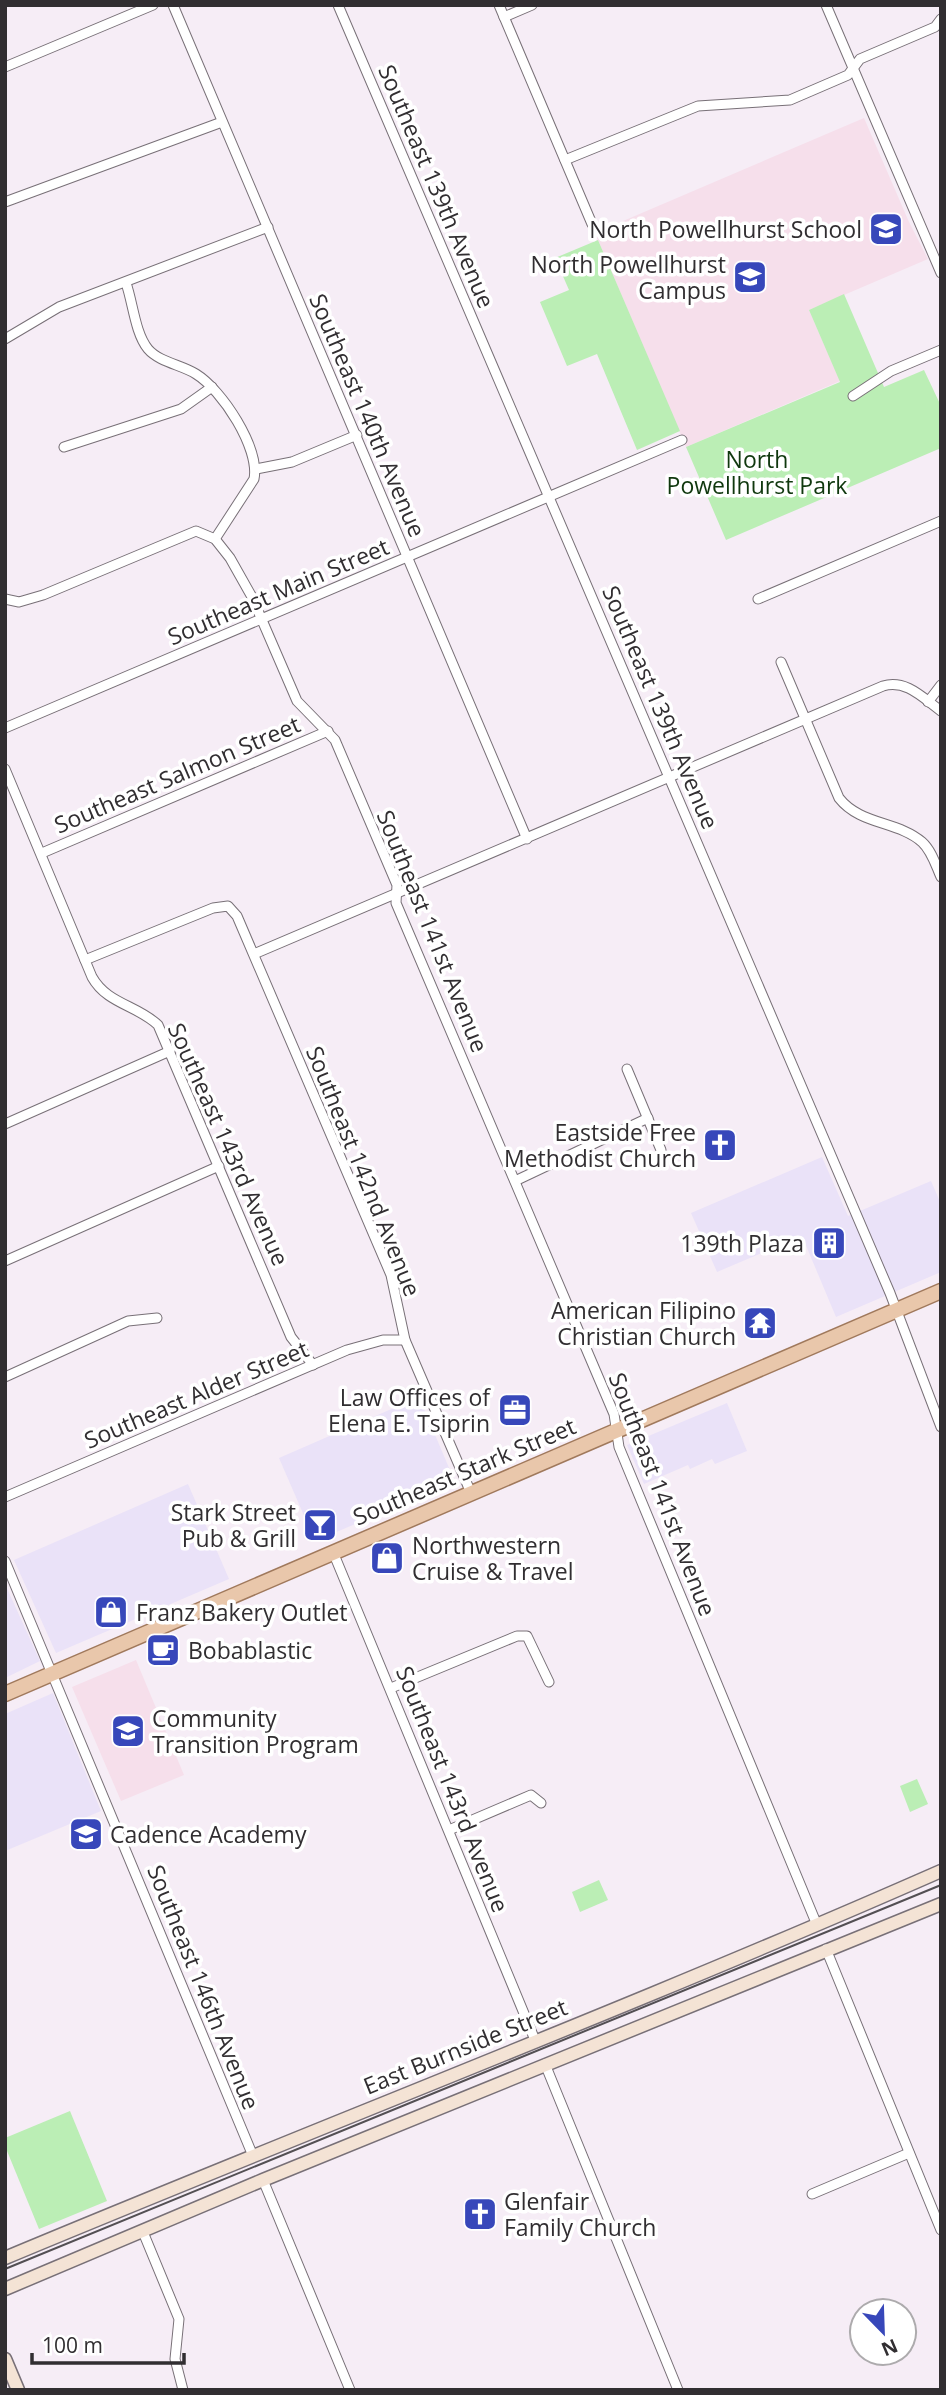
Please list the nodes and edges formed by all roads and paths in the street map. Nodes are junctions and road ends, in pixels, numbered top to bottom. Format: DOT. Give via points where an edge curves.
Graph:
graph roads {
  1 [pos="153,5"];
  2 [pos="173,5"];
  3 [pos="338,5"];
  4 [pos="499,5"];
  5 [pos="532,5"];
  6 [pos="826,5"];
  7 [pos="504,17"];
  8 [pos="941,19"];
  9 [pos="5,67"];
  10 [pos="853,68"];
  11 [pos="222,122"];
  12 [pos="565,160"];
  13 [pos="5,202"];
  14 [pos="592,224"];
  15 [pos="268,227"];
  16 [pos="941,273"];
  17 [pos="126,283"];
  18 [pos="5,339"];
  19 [pos="941,351"];
  20 [pos="212,387"];
  21 [pos="853,396"];
  22 [pos="357,435"];
  23 [pos="682,440"];
  24 [pos="64,447"];
  25 [pos="256,469"];
  26 [pos="550,498"];
  27 [pos="941,521"];
  28 [pos="215,538"];
  29 [pos="406,558"];
  30 [pos="5,599"];
  31 [pos="758,599"];
  32 [pos="261,620"];
  33 [pos="782,662"];
  34 [pos="941,685"];
  35 [pos="928,702"];
  36 [pos="941,711"];
  37 [pos="808,719"];
  38 [pos="5,727"];
  39 [pos="328,731"];
  40 [pos="5,769"];
  41 [pos="671,778"];
  42 [pos="527,839"];
  43 [pos="42,853"];
  44 [pos="941,877"];
  45 [pos="396,894"];
  46 [pos="254,954"];
  47 [pos="85,960"];
  48 [pos="170,1051"];
  49 [pos="627,1069"];
  50 [pos="648,1118"];
  51 [pos="5,1124"];
  52 [pos="661,1150"];
  53 [pos="219,1166"];
  54 [pos="515,1181"];
  55 [pos="5,1261"];
  56 [pos="941,1290"];
  57 [pos="895,1310"];
  58 [pos="157,1318"];
  59 [pos="405,1340"];
  60 [pos="313,1364"];
  61 [pos="5,1377"];
  62 [pos="941,1427"];
  63 [pos="617,1430"];
  64 [pos="471,1493"];
  65 [pos="5,1497"];
  66 [pos="333,1552"];
  67 [pos="5,1561"];
  68 [pos="54,1673"];
  69 [pos="549,1682"];
  70 [pos="391,1688"];
  71 [pos="5,1694"];
  72 [pos="541,1803"];
  73 [pos="449,1830"];
  74 [pos="941,1871"];
  75 [pos="941,1904"];
  76 [pos="817,1925"];
  77 [pos="826,1949"];
  78 [pos="535,2040"];
  79 [pos="545,2064"];
  80 [pos="909,2153"];
  81 [pos="253,2157"];
  82 [pos="263,2180"];
  83 [pos="813,2194"];
  84 [pos="941,2230"];
  85 [pos="143,2232"];
  86 [pos="5,2258"];
  87 [pos="5,2289"];
  88 [pos="5,2359"];
  89 [pos="18,2390"];
  90 [pos="183,2390"];
  91 [pos="350,2390"];
  92 [pos="678,2390"];
  1 -- 9 [label="street"];
  2 -- 11 [label="street, Southeast 140th Avenue"];
  3 -- 26 [label="street, Southeast 139th Avenue"];
  4 -- 7 [label="street"];
  5 -- 7 [label="street"];
  6 -- 10 [label="street"];
  7 -- 12 [label="street"];
  8 -- 10 [label="street" via="935,27 860,59"];
  10 -- 12 [label="street" via="848,75 790,100 698,106"];
  10 -- 16 [label="street"];
  11 -- 13 [label="street"];
  11 -- 15 [label="street, Southeast 140th Avenue"];
  12 -- 14 [label="street"];
  15 -- 17 [label="street"];
  15 -- 22 [label="street, Southeast 140th Avenue"];
  17 -- 18 [label="street" via="59,307"];
  17 -- 20 [label="street" via="142,340 151,352 198,374"];
  19 -- 21 [label="street" via="891,371"];
  20 -- 24 [label="street" via="181,409"];
  20 -- 25 [label="street" via="244,433"];
  22 -- 25 [label="street" via="292,462"];
  22 -- 29 [label="street, Southeast 140th Avenue"];
  23 -- 26 [label="street, Southeast Main Street"];
  25 -- 28 [label="street" via="249,489"];
  26 -- 29 [label="street, Southeast Main Street"];
  26 -- 41 [label="street, Southeast 139th Avenue"];
  27 -- 31 [label="street"];
  28 -- 30 [label="street" via="196,531 185,534 26,601"];
  28 -- 32 [label="street, Southeast 141st Avenue" via="241,576"];
  29 -- 32 [label="street, Southeast Main Street"];
  29 -- 42 [label="street, Southeast 140th Avenue"];
  32 -- 38 [label="street, Southeast Main Street"];
  32 -- 39 [label="street, Southeast 141st Avenue" via="297,701"];
  33 -- 37 [label="street"];
  34 -- 35 [label="street"];
  35 -- 36 [label="street"];
  35 -- 37 [label="street" via="906,687 890,684"];
  37 -- 41 [label="street"];
  37 -- 44 [label="street" via="847,808 922,842"];
  39 -- 43 [label="street, Southeast Salmon Street"];
  39 -- 45 [label="street, Southeast 141st Avenue" via="397,885"];
  40 -- 43 [label="street, Southeast 143rd Avenue"];
  41 -- 42 [label="street"];
  41 -- 57 [label="street, Southeast 139th Avenue"];
  42 -- 45 [label="street"];
  43 -- 47 [label="street, Southeast 143rd Avenue"];
  45 -- 46 [label="street"];
  45 -- 54 [label="street, Southeast 141st Avenue"];
  46 -- 47 [label="street, Southeast 142nd Avenue" via="228,906"];
  46 -- 59 [label="street, Southeast 142nd Avenue" via="391,1275"];
  47 -- 48 [label="street, Southeast 143rd Avenue" via="98,988 148,1016 158,1025"];
  48 -- 51 [label="street"];
  48 -- 53 [label="street, Southeast 143rd Avenue"];
  49 -- 50 [label="street"];
  50 -- 52 [label="street"];
  50 -- 54 [label="street"];
  53 -- 55 [label="street"];
  53 -- 60 [label="street, Southeast 143rd Avenue" via="291,1337"];
  54 -- 63 [label="street, Southeast 141st Avenue"];
  56 -- 57 [label="main road, Southeast Stark Street"];
  57 -- 62 [label="street, Southeast 139th Avenue"];
  57 -- 63 [label="main road, Southeast Stark Street"];
  58 -- 61 [label="street" via="128,1321"];
  59 -- 60 [label="street, Southeast Alder Street" via="365,1343"];
  59 -- 64 [label="street, Southeast 142nd Avenue"];
  60 -- 65 [label="street, Southeast Alder Street"];
  63 -- 64 [label="main road, Southeast Stark Street"];
  63 -- 76 [label="street, Southeast 141st Avenue" via="619,1447"];
  64 -- 66 [label="main road, Southeast Stark Street"];
  66 -- 68 [label="main road, Southeast Stark Street"];
  66 -- 70 [label="street, Southeast 143rd Avenue"];
  67 -- 68 [label="street, Southeast 146th Avenue"];
  68 -- 71 [label="main road, Southeast Stark Street"];
  68 -- 81 [label="street, Southeast 146th Avenue"];
  69 -- 70 [label="street" via="527,1636 517,1636"];
  70 -- 73 [label="street, Southeast 143rd Avenue"];
  72 -- 73 [label="street" via="531,1795"];
  73 -- 78 [label="street, Southeast 143rd Avenue"];
  74 -- 76 [label="street, East Burnside Street"];
  75 -- 77 [label="street, East Burnside Street"];
  76 -- 78 [label="street, East Burnside Street"];
  77 -- 79 [label="street, East Burnside Street"];
  77 -- 80 [label="street"];
  78 -- 81 [label="street, East Burnside Street"];
  79 -- 82 [label="street, East Burnside Street"];
  79 -- 92 [label="street"];
  80 -- 83 [label="street"];
  80 -- 84 [label="street"];
  81 -- 86 [label="street, East Burnside Street"];
  82 -- 85 [label="street, East Burnside Street"];
  82 -- 91 [label="street"];
  85 -- 87 [label="street, East Burnside Street"];
  85 -- 90 [label="street" via="178,2319 176,2360"];
  88 -- 89 [label="street"];
}
